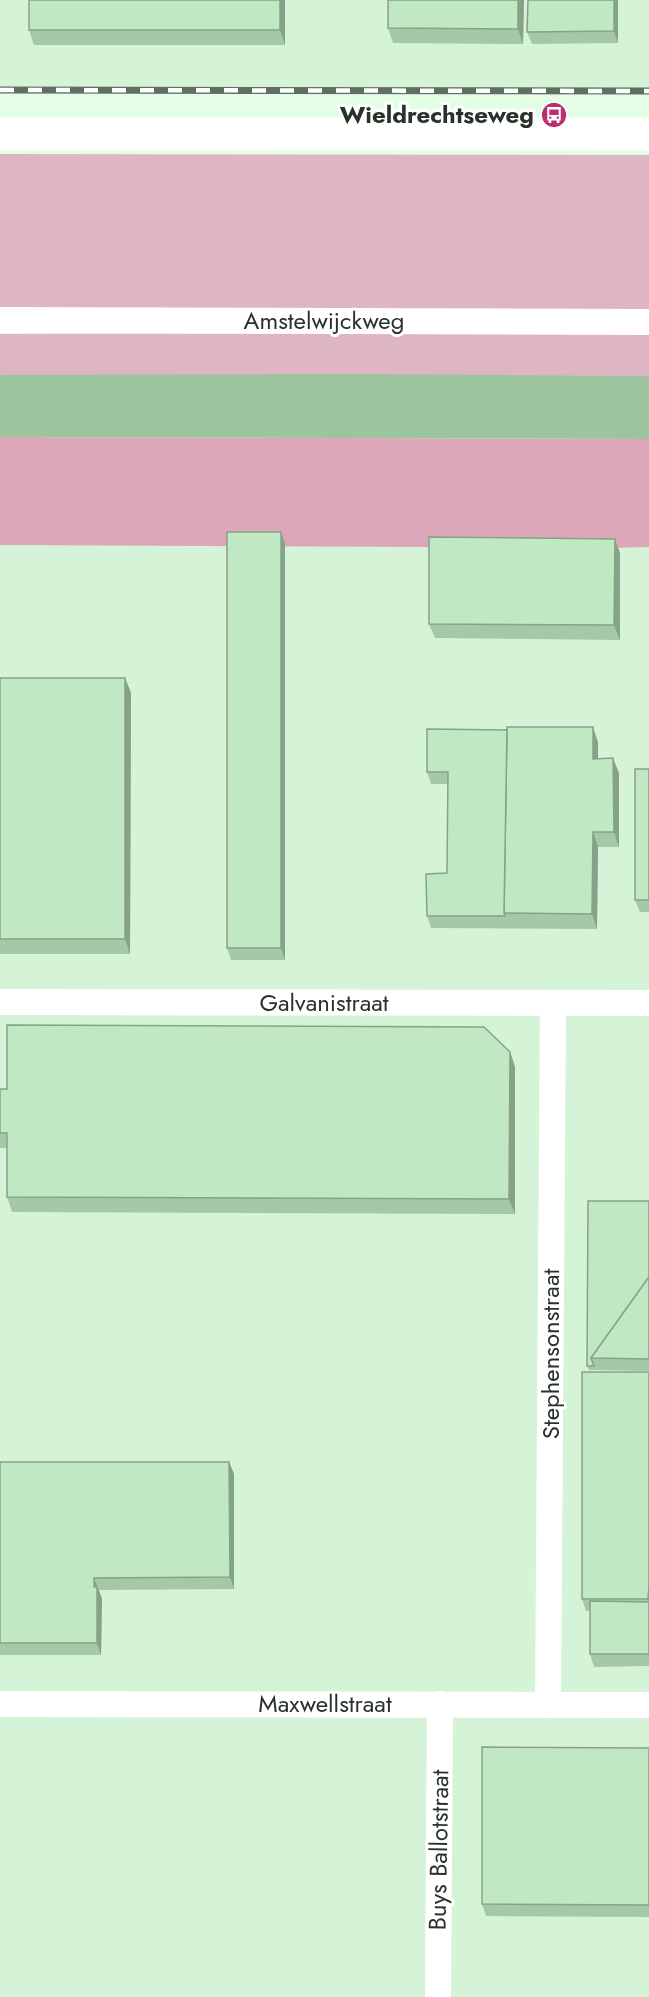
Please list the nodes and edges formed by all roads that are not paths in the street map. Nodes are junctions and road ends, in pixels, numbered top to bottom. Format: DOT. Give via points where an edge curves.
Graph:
graph roads {
  1 [pos="0,134"];
  2 [pos="649,134"];
  3 [pos="0,320"];
  4 [pos="649,322"];
  5 [pos="0,1002"];
  6 [pos="553,1003"];
  7 [pos="649,1003"];
  8 [pos="0,1704"];
  9 [pos="440,1704"];
  10 [pos="548,1704"];
  11 [pos="649,1706"];
  12 [pos="438,1997"];
  1 -- 2 [label="street"];
  3 -- 4 [label="street, Amstelwijckweg"];
  5 -- 6 [label="street, Galvanistraat"];
  6 -- 7 [label="street, Galvanistraat"];
  6 -- 10 [label="street, Stephensonstraat"];
  8 -- 9 [label="street, Maxwellstraat"];
  9 -- 10 [label="street, Maxwellstraat"];
  9 -- 12 [label="street, Buys Ballotstraat"];
  10 -- 11 [label="street, Maxwellstraat"];
}
